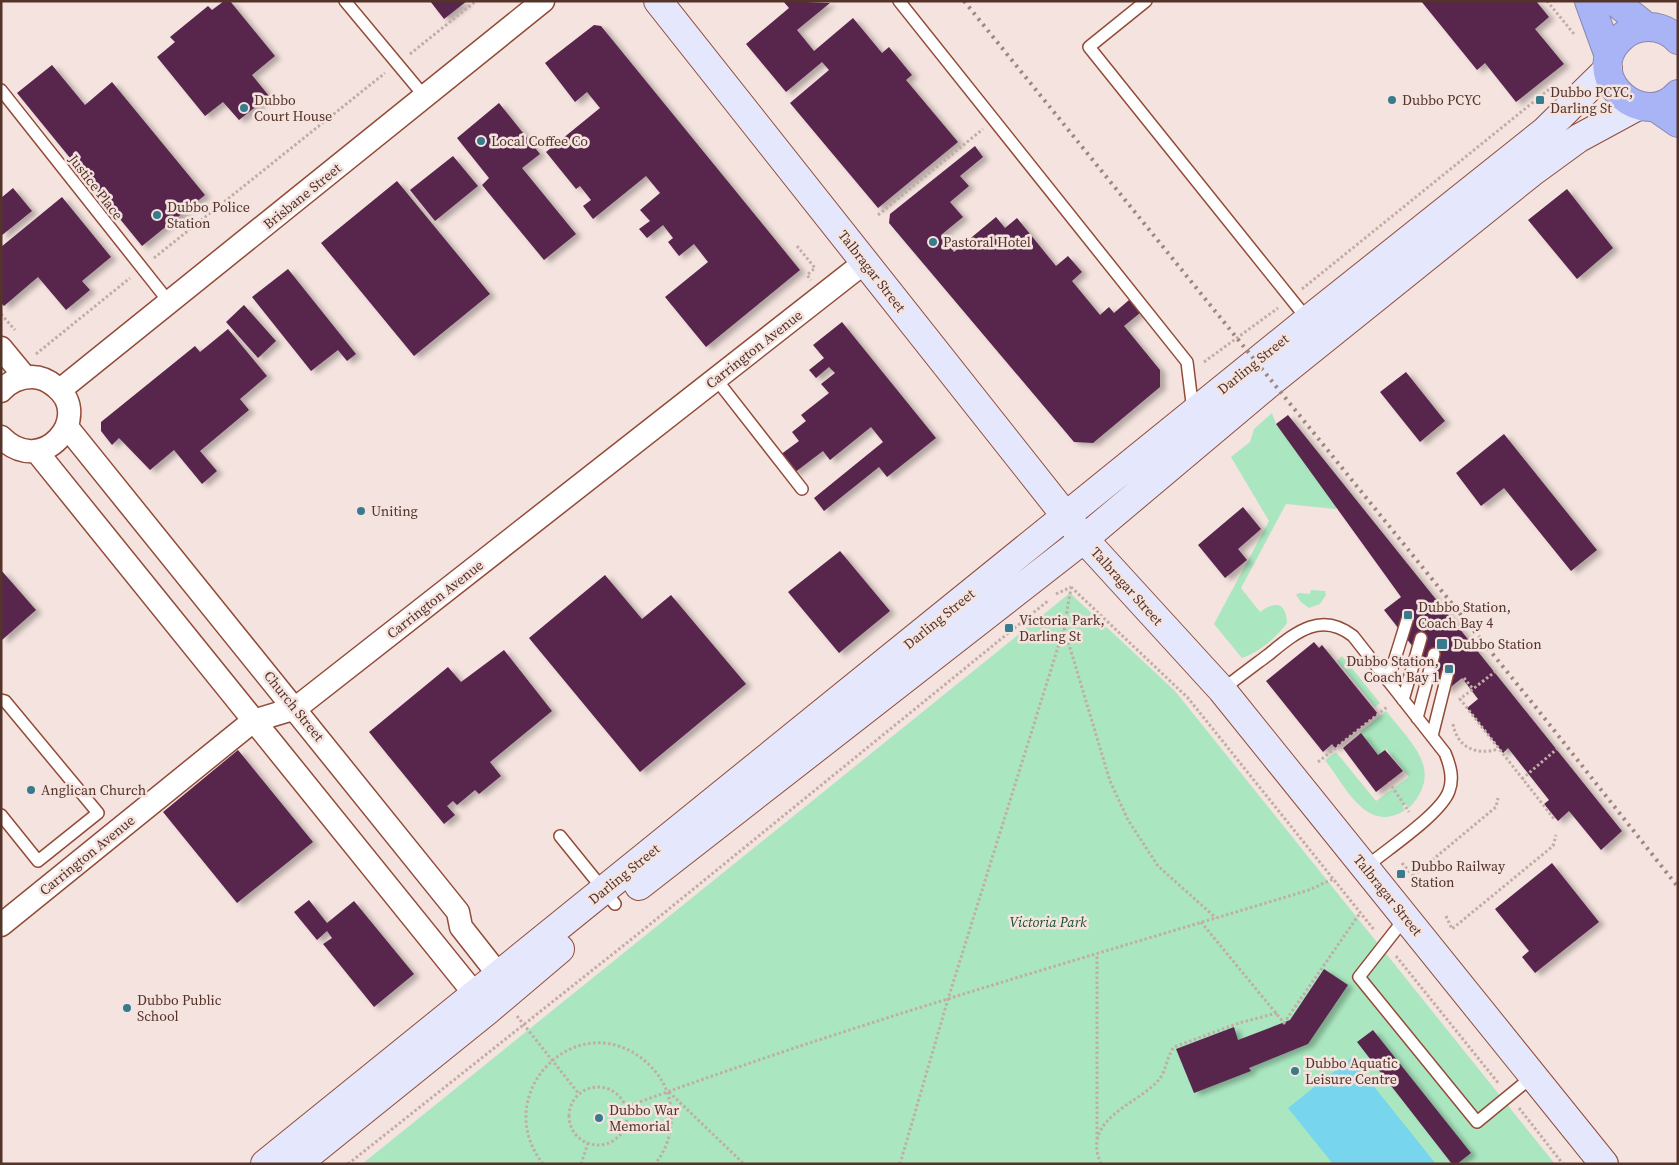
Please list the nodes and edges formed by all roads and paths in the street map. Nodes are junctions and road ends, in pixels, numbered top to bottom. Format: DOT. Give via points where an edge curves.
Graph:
graph roads {
  1 [pos="345,1"];
  2 [pos="476,1"];
  3 [pos="543,1"];
  4 [pos="658,1"];
  5 [pos="899,1"];
  6 [pos="1146,1"];
  7 [pos="1547,1"];
  8 [pos="1588,1"];
  9 [pos="1614,1"];
  10 [pos="1666,30"];
  11 [pos="1580,41"];
  12 [pos="398,63"];
  13 [pos="1609,63"];
  14 [pos="1557,83"];
  15 [pos="1,90"];
  16 [pos="425,97"];
  17 [pos="1657,102"];
  18 [pos="993,121"];
  19 [pos="1678,123"];
  20 [pos="878,215"];
  21 [pos="797,246"];
  22 [pos="865,262"];
  23 [pos="141,268"];
  24 [pos="814,284"];
  25 [pos="1290,298"];
  26 [pos="169,302"];
  27 [pos="1,314"];
  28 [pos="1308,320"];
  29 [pos="19,334"];
  30 [pos="1,348"];
  31 [pos="30,348"];
  32 [pos="1188,375"];
  33 [pos="25,377"];
  34 [pos="716,379"];
  35 [pos="60,390"];
  36 [pos="1,391"];
  37 [pos="1193,413"];
  38 [pos="67,427"];
  39 [pos="1,438"];
  40 [pos="37,452"];
  41 [pos="802,489"];
  42 [pos="1066,516"];
  43 [pos="1084,539"];
  44 [pos="1071,587"];
  45 [pos="1407,620"];
  46 [pos="1064,628"];
  47 [pos="1421,638"];
  48 [pos="1434,654"];
  49 [pos="1496,671"];
  50 [pos="1448,672"];
  51 [pos="1388,681"];
  52 [pos="1222,690"];
  53 [pos="1,700"];
  54 [pos="1403,700"];
  55 [pos="1387,707"];
  56 [pos="296,708"];
  57 [pos="1453,717"];
  58 [pos="1418,718"];
  59 [pos="253,721"];
  60 [pos="1432,736"];
  61 [pos="1558,748"];
  62 [pos="1499,749"];
  63 [pos="1318,762"];
  64 [pos="1522,779"];
  65 [pos="1389,782"];
  66 [pos="1498,798"];
  67 [pos="1410,812"];
  68 [pos="1,814"];
  69 [pos="1555,820"];
  70 [pos="560,836"];
  71 [pos="1556,836"];
  72 [pos="1402,864"];
  73 [pos="1366,867"];
  74 [pos="1413,876"];
  75 [pos="1333,879"];
  76 [pos="1424,889"];
  77 [pos="609,897"];
  78 [pos="1360,914"];
  79 [pos="1446,916"];
  80 [pos="1406,917"];
  81 [pos="1216,918"];
  82 [pos="1201,922"];
  83 [pos="1,924"];
  84 [pos="1386,943"];
  85 [pos="1097,954"];
  86 [pos="495,994"];
  87 [pos="948,999"];
  88 [pos="1277,1013"];
  89 [pos="522,1024"];
  90 [pos="552,1060"];
  91 [pos="1533,1076"];
  92 [pos="668,1092"];
  93 [pos="580,1094"];
  94 [pos="1509,1096"];
  95 [pos="626,1107"];
  96 [pos="1097,1142"];
  97 [pos="588,1143"];
  98 [pos="265,1164"];
  99 [pos="297,1164"];
  100 [pos="348,1164"];
  101 [pos="543,1164"];
  102 [pos="581,1164"];
  103 [pos="655,1164"];
  104 [pos="744,1164"];
  105 [pos="900,1164"];
  106 [pos="1101,1164"];
  107 [pos="1564,1164"];
  108 [pos="1604,1164"];
  1 -- 12 [label="lane"];
  2 -- 12 [label="path"];
  3 -- 16 [label="street, Brisbane Street"];
  4 -- 22 [label="street, Talbragar Street"];
  5 -- 18 [label="lane"];
  6 -- 25 [label="lane" via="1089,47"];
  7 -- 11 [label="path"];
  8 -- 13 [label="highway"];
  9 -- 10 [label="highway"];
  10 -- 13 [label="highway" via="1634,29 1623,35 1614,45"];
  12 -- 16 [label="lane"];
  12 -- 23 [label="path"];
  13 -- 17 [label="highway" via="1610,82 1626,101"];
  13 -- 28 [label="street, Darling Street" via="1545,131"];
  14 -- 25 [label="path"];
  15 -- 23 [label="lane, Justice Place"];
  16 -- 26 [label="street, Brisbane Street"];
  17 -- 19 [label="highway"];
  17 -- 43 [label="street, Darling Street" via="1578,138 1524,179 1272,381"];
  18 -- 20 [label="path"];
  18 -- 32 [label="lane" via="1187,362"];
  21 -- 24 [label="path" via="815,268 807,275"];
  22 -- 34 [label="street, Carrington Avenue"];
  22 -- 42 [label="street, Talbragar Street"];
  23 -- 26 [label="lane, Justice Place"];
  23 -- 31 [label="path" via="36,354"];
  25 -- 28 [label="lane"];
  25 -- 32 [label="path"];
  26 -- 35 [label="street, Brisbane Street"];
  27 -- 29 [label="path"];
  28 -- 37 [label="street, Darling Street"];
  30 -- 33 [label="street"];
  32 -- 37 [label="lane"];
  33 -- 35 [label="street" via="37,377"];
  33 -- 36 [label="street" via="13,381"];
  34 -- 41 [label="lane"];
  34 -- 56 [label="street, Carrington Avenue"];
  35 -- 38 [label="street" via="67,407"];
  37 -- 42 [label="street, Darling Street"];
  38 -- 40 [label="street" via="55,443"];
  38 -- 56 [label="street, Church Street"];
  39 -- 40 [label="street" via="12,447"];
  40 -- 59 [label="street"];
  42 -- 43 [label="street, Talbragar Street"];
  42 -- 77 [label="street, Darling Street"];
  43 -- 52 [label="street, Talbragar Street"];
  43 -- 77 [label="street, Darling Street"];
  44 -- 46 [label="path"];
  44 -- 75 [label="path" via="1188,698"];
  44 -- 89 [label="path" via="1058,593 643,930"];
  45 -- 51 [label="lane"];
  46 -- 81 [label="path" via="1110,781 1128,820 1158,866"];
  46 -- 87 [label="path"];
  47 -- 54 [label="lane"];
  48 -- 58 [label="lane"];
  49 -- 62 [label="path" via="1459,701"];
  50 -- 60 [label="lane"];
  51 -- 52 [label="lane" via="1345,630 1318,625 1291,637"];
  51 -- 54 [label="lane"];
  52 -- 73 [label="street, Talbragar Street"];
  53 -- 68 [label="lane" via="98,813 38,861"];
  54 -- 58 [label="lane"];
  55 -- 63 [label="path"];
  56 -- 59 [label="street, Carrington Avenue"];
  56 -- 86 [label="street, Church Street" via="458,912 461,927"];
  57 -- 62 [label="path" via="1456,734 1468,748 1481,752"];
  58 -- 60 [label="lane"];
  59 -- 83 [label="street, Carrington Avenue"];
  59 -- 86 [label="street"];
  60 -- 73 [label="lane" via="1449,761 1450,790 1438,808"];
  61 -- 64 [label="path"];
  62 -- 64 [label="path"];
  64 -- 69 [label="path"];
  65 -- 67 [label="path"];
  66 -- 74 [label="path" via="1496,807"];
  70 -- 77 [label="lane"];
  71 -- 79 [label="path" via="1552,846 1452,929"];
  72 -- 74 [label="path"];
  73 -- 80 [label="street, Talbragar Street"];
  74 -- 76 [label="path"];
  75 -- 78 [label="path"];
  75 -- 81 [label="path" via="1309,890"];
  77 -- 86 [label="street, Darling Street"];
  78 -- 84 [label="path"];
  78 -- 88 [label="path" via="1284,1022"];
  80 -- 84 [label="lane"];
  80 -- 91 [label="street, Talbragar Street"];
  81 -- 82 [label="path"];
  82 -- 85 [label="path"];
  82 -- 88 [label="path"];
  84 -- 94 [label="path"];
  84 -- 94 [label="lane" via="1359,977 1477,1122"];
  85 -- 87 [label="path"];
  85 -- 96 [label="path"];
  86 -- 89 [label="path"];
  86 -- 98 [label="street, Darling Street"];
  86 -- 99 [label="street, Darling Street"];
  87 -- 92 [label="path"];
  87 -- 105 [label="path"];
  88 -- 96 [label="path" via="1174,1047 1158,1081 1122,1106 1105,1123"];
  89 -- 90 [label="path"];
  89 -- 100 [label="path"];
  90 -- 92 [label="path" via="567,1050 590,1044 614,1044 636,1054 655,1070"];
  90 -- 93 [label="path"];
  90 -- 101 [label="path" via="533,1082 526,1105 526,1129 534,1152"];
  91 -- 94 [label="lane"];
  91 -- 108 [label="street, Talbragar Street"];
  92 -- 95 [label="path"];
  92 -- 103 [label="path" via="672,1116 668,1140"];
  92 -- 104 [label="path"];
  93 -- 95 [label="path" via="590,1088 604,1087 620,1096"];
  93 -- 97 [label="path" via="571,1104 570,1125 575,1134"];
  94 -- 107 [label="path"];
  95 -- 97 [label="path" via="627,1122 618,1138 602,1146"];
  96 -- 106 [label="path"];
  97 -- 102 [label="path"];
}
